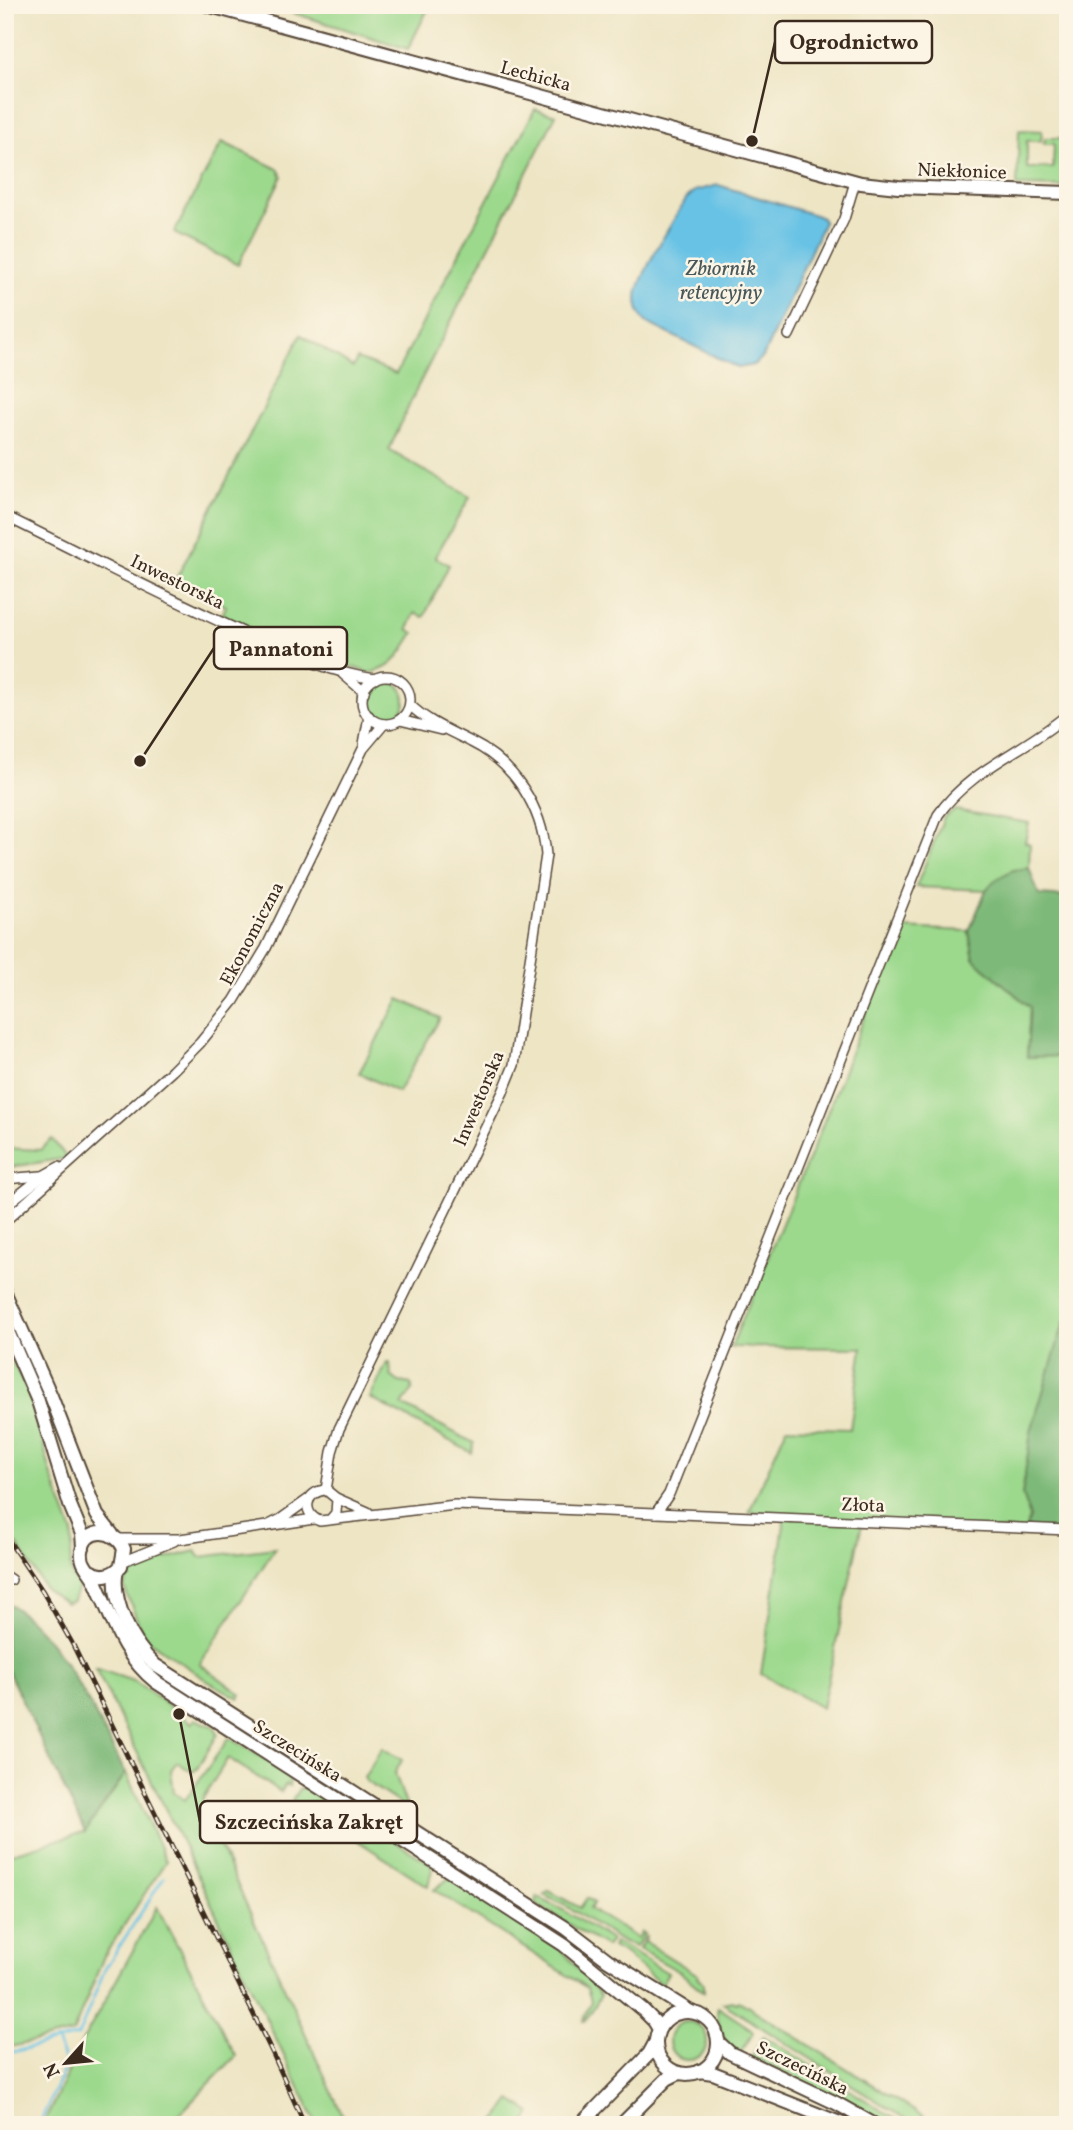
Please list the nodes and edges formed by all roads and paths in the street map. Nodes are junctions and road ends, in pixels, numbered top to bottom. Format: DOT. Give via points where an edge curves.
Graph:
graph roads {
  1 [pos="207,5"];
  2 [pos="855,181"];
  3 [pos="1068,193"];
  4 [pos="789,335"];
  5 [pos="5,516"];
  6 [pos="338,671"];
  7 [pos="376,679"];
  8 [pos="364,692"];
  9 [pos="410,705"];
  10 [pos="1068,714"];
  11 [pos="369,716"];
  12 [pos="400,720"];
  13 [pos="384,724"];
  14 [pos="450,732"];
  15 [pos="363,749"];
  16 [pos="69,1161"];
  17 [pos="43,1176"];
  18 [pos="5,1179"];
  19 [pos="5,1206"];
  20 [pos="5,1221"];
  21 [pos="5,1292"];
  22 [pos="5,1325"];
  23 [pos="326,1490"];
  24 [pos="335,1497"];
  25 [pos="309,1499"];
  26 [pos="656,1513"];
  27 [pos="373,1514"];
  28 [pos="314,1518"];
  29 [pos="330,1520"];
  30 [pos="267,1526"];
  31 [pos="1068,1530"];
  32 [pos="115,1537"];
  33 [pos="180,1539"];
  34 [pos="83,1547"];
  35 [pos="120,1566"];
  36 [pos="90,1571"];
  37 [pos="691,2012"];
  38 [pos="657,2035"];
  39 [pos="718,2042"];
  40 [pos="699,2071"];
  41 [pos="679,2073"];
  42 [pos="580,2125"];
  43 [pos="621,2125"];
  44 [pos="845,2125"];
  45 [pos="874,2125"];
  1 -- 2 [label="main road, Lechicka"];
  2 -- 3 [label="main road, Niekłonice" via="898,187"];
  2 -- 4 [label="street" via="844,219"];
  5 -- 6 [label="street, Inwestorska" via="217,621"];
  6 -- 7 [label="street, Inwestorska"];
  6 -- 8 [label="street, Inwestorska"];
  7 -- 8 [label="street"];
  7 -- 9 [label="street" via="388,676 399,680 408,690"];
  8 -- 11 [label="street" via="363,705"];
  9 -- 12 [label="street"];
  9 -- 14 [label="street, Inwestorska"];
  10 -- 26 [label="street" via="974,778 938,815 670,1494"];
  11 -- 13 [label="street"];
  11 -- 15 [label="street, Ekonomiczna"];
  12 -- 13 [label="street"];
  12 -- 14 [label="street, Inwestorska"];
  13 -- 15 [label="street, Ekonomiczna"];
  14 -- 23 [label="street, Inwestorska" via="499,760 524,790 544,834 519,1043 503,1092 339,1429"];
  15 -- 16 [label="street, Ekonomiczna" via="266,948 234,1001 172,1071"];
  16 -- 17 [label="street, Ekonomiczna"];
  16 -- 20 [label="street, Ekonomiczna"];
  17 -- 18 [label="street"];
  17 -- 19 [label="street, Ekonomiczna"];
  21 -- 32 [label="main road" via="97,1515"];
  22 -- 34 [label="main road" via="37,1401"];
  23 -- 24 [label="street"];
  23 -- 25 [label="street"];
  24 -- 27 [label="street"];
  24 -- 29 [label="street" via="338,1509"];
  25 -- 28 [label="street" via="307,1509"];
  25 -- 30 [label="street"];
  26 -- 27 [label="street, Złota" via="455,1505"];
  26 -- 31 [label="street, Złota"];
  27 -- 29 [label="street, Złota"];
  28 -- 29 [label="street"];
  28 -- 30 [label="street"];
  30 -- 33 [label="street"];
  32 -- 33 [label="street"];
  32 -- 34 [label="main road" via="97,1533"];
  32 -- 35 [label="main road" via="124,1549"];
  33 -- 35 [label="street"];
  34 -- 36 [label="main road" via="82,1557"];
  35 -- 36 [label="main road" via="104,1576"];
  35 -- 37 [label="main road, Szczecińska" via="117,1598 135,1642 155,1665"];
  36 -- 38 [label="main road, Szczecińska" via="121,1642 142,1671 564,1945 643,2010 654,2021"];
  37 -- 38 [label="main road" via="672,2015"];
  37 -- 39 [label="main road" via="709,2021"];
  38 -- 41 [label="main road" via="661,2059"];
  38 -- 42 [label="main road" via="649,2054"];
  39 -- 40 [label="main road" via="715,2056"];
  39 -- 45 [label="main road, Szczecińska" via="730,2053"];
  40 -- 41 [label="main road"];
  40 -- 44 [label="main road, Szczecińska"];
  41 -- 43 [label="main road" via="667,2079"];
}
